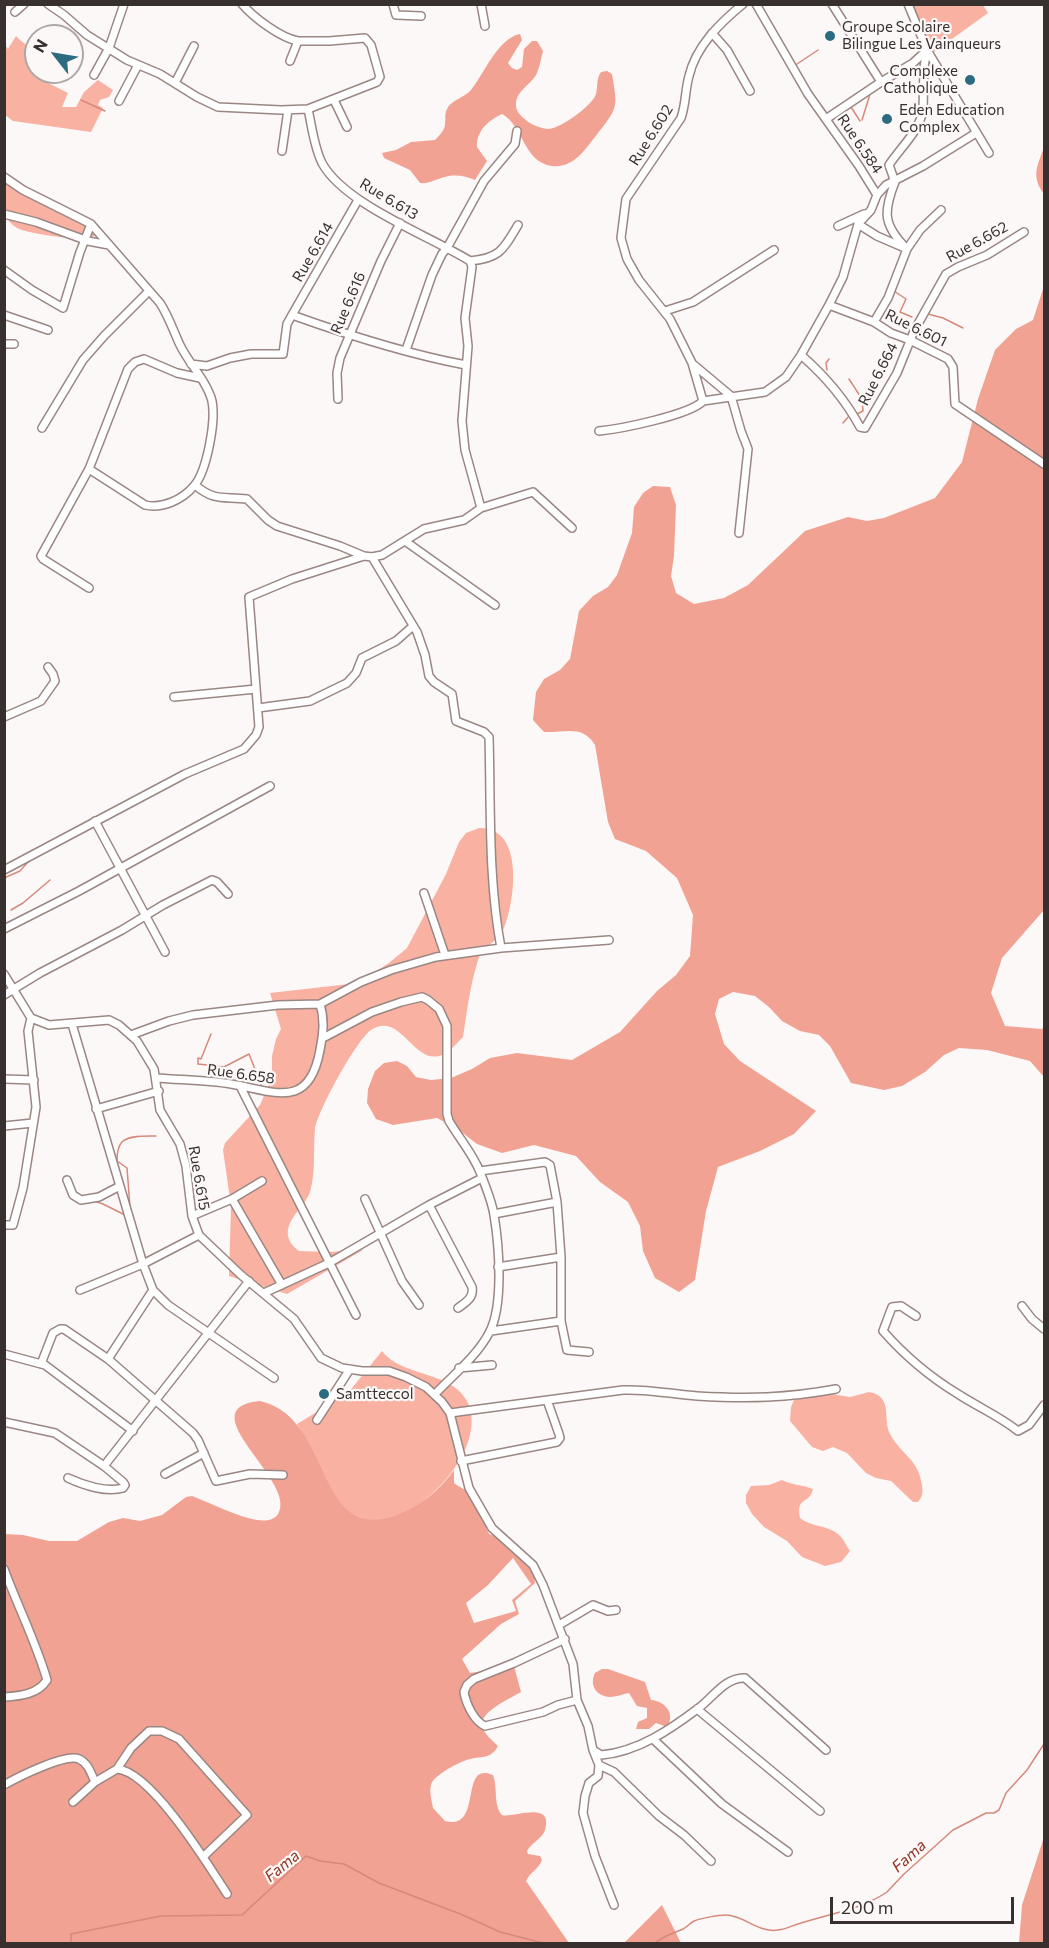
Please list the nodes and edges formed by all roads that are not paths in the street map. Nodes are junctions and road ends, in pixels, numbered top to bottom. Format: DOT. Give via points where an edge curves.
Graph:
graph roads {
  1 [pos="24,4"];
  2 [pos="48,4"];
  3 [pos="124,4"];
  4 [pos="242,4"];
  5 [pos="393,4"];
  6 [pos="481,4"];
  7 [pos="743,4"];
  8 [pos="756,4"];
  9 [pos="832,4"];
  10 [pos="908,4"];
  11 [pos="15,12"];
  12 [pos="421,16"];
  13 [pos="485,26"];
  14 [pos="712,33"];
  15 [pos="298,41"];
  16 [pos="194,46"];
  17 [pos="110,48"];
  18 [pos="927,50"];
  19 [pos="290,61"];
  20 [pos="138,65"];
  21 [pos="94,75"];
  22 [pos="881,82"];
  23 [pos="175,83"];
  24 [pos="750,91"];
  25 [pos="334,100"];
  26 [pos="119,101"];
  27 [pos="308,109"];
  28 [pos="288,110"];
  29 [pos="826,119"];
  30 [pos="347,127"];
  31 [pos="517,131"];
  32 [pos="976,133"];
  33 [pos="282,151"];
  34 [pos="989,153"];
  35 [pos="4,177"];
  36 [pos="895,182"];
  37 [pos="877,195"];
  38 [pos="358,200"];
  39 [pos="871,210"];
  40 [pos="941,210"];
  41 [pos="4,214"];
  42 [pos="400,223"];
  43 [pos="91,224"];
  44 [pos="858,224"];
  45 [pos="518,225"];
  46 [pos="838,226"];
  47 [pos="1024,232"];
  48 [pos="85,240"];
  49 [pos="109,245"];
  50 [pos="447,248"];
  51 [pos="907,249"];
  52 [pos="774,250"];
  53 [pos="470,261"];
  54 [pos="4,270"];
  55 [pos="149,291"];
  56 [pos="829,305"];
  57 [pos="665,311"];
  58 [pos="4,315"];
  59 [pos="294,316"];
  60 [pos="874,322"];
  61 [pos="48,330"];
  62 [pos="350,334"];
  63 [pos="910,340"];
  64 [pos="4,344"];
  65 [pos="14,344"];
  66 [pos="406,350"];
  67 [pos="801,355"];
  68 [pos="692,363"];
  69 [pos="191,364"];
  70 [pos="466,365"];
  71 [pos="200,378"];
  72 [pos="731,396"];
  73 [pos="338,399"];
  74 [pos="703,401"];
  75 [pos="42,428"];
  76 [pos="599,431"];
  77 [pos="1044,464"];
  78 [pos="89,469"];
  79 [pos="195,485"];
  80 [pos="481,508"];
  81 [pos="572,528"];
  82 [pos="739,532"];
  83 [pos="405,541"];
  84 [pos="368,556"];
  85 [pos="89,588"];
  86 [pos="495,605"];
  87 [pos="413,626"];
  88 [pos="48,667"];
  89 [pos="256,688"];
  90 [pos="174,697"];
  91 [pos="258,708"];
  92 [pos="4,717"];
  93 [pos="270,786"];
  94 [pos="95,821"];
  95 [pos="120,868"];
  96 [pos="4,870"];
  97 [pos="228,894"];
  98 [pos="424,894"];
  99 [pos="146,915"];
  100 [pos="4,929"];
  101 [pos="609,940"];
  102 [pos="501,948"];
  103 [pos="165,952"];
  104 [pos="445,955"];
  105 [pos="4,974"];
  106 [pos="14,989"];
  107 [pos="4,995"];
  108 [pos="320,1004"];
  109 [pos="31,1018"];
  110 [pos="72,1024"];
  111 [pos="131,1035"];
  112 [pos="323,1038"];
  113 [pos="157,1078"];
  114 [pos="4,1079"];
  115 [pos="34,1080"];
  116 [pos="240,1086"];
  117 [pos="159,1091"];
  118 [pos="96,1109"];
  119 [pos="33,1123"];
  120 [pos="4,1126"];
  121 [pos="481,1174"];
  122 [pos="67,1180"];
  123 [pos="262,1181"];
  124 [pos="120,1186"];
  125 [pos="232,1199"];
  126 [pos="365,1199"];
  127 [pos="557,1202"];
  128 [pos="429,1205"];
  129 [pos="494,1214"];
  130 [pos="192,1216"];
  131 [pos="4,1225"];
  132 [pos="380,1234"];
  133 [pos="199,1235"];
  134 [pos="561,1257"];
  135 [pos="329,1263"];
  136 [pos="143,1264"];
  137 [pos="498,1267"];
  138 [pos="249,1281"];
  139 [pos="282,1285"];
  140 [pos="80,1290"];
  141 [pos="153,1290"];
  142 [pos="264,1293"];
  143 [pos="419,1305"];
  144 [pos="1022,1306"];
  145 [pos="458,1308"];
  146 [pos="356,1315"];
  147 [pos="916,1316"];
  148 [pos="561,1321"];
  149 [pos="1044,1329"];
  150 [pos="490,1331"];
  151 [pos="209,1333"];
  152 [pos="589,1352"];
  153 [pos="4,1354"];
  154 [pos="108,1359"];
  155 [pos="41,1364"];
  156 [pos="492,1365"];
  157 [pos="459,1368"];
  158 [pos="350,1369"];
  159 [pos="274,1378"];
  160 [pos="837,1389"];
  161 [pos="435,1394"];
  162 [pos="157,1399"];
  163 [pos="548,1400"];
  164 [pos="1044,1405"];
  165 [pos="450,1413"];
  166 [pos="317,1420"];
  167 [pos="4,1422"];
  168 [pos="133,1431"];
  169 [pos="204,1453"];
  170 [pos="461,1461"];
  171 [pos="104,1466"];
  172 [pos="165,1474"];
  173 [pos="283,1475"];
  174 [pos="68,1478"];
  175 [pos="4,1569"];
  176 [pos="616,1610"];
  177 [pos="559,1625"];
  178 [pos="565,1639"];
  179 [pos="4,1697"];
  180 [pos="577,1700"];
  181 [pos="697,1709"];
  182 [pos="652,1739"];
  183 [pos="593,1750"];
  184 [pos="826,1750"];
  185 [pos="599,1765"];
  186 [pos="117,1769"];
  187 [pos="95,1782"];
  188 [pos="4,1785"];
  189 [pos="74,1802"];
  190 [pos="820,1811"];
  191 [pos="788,1852"];
  192 [pos="203,1857"];
  193 [pos="711,1862"];
  194 [pos="227,1894"];
  195 [pos="614,1905"];
  1 -- 11 [label="street"];
  2 -- 17 [label="street"];
  3 -- 17 [label="street"];
  4 -- 15 [label="street" via="253,16"];
  5 -- 12 [label="street" via="396,15"];
  6 -- 13 [label="street"];
  7 -- 14 [label="street, Rue 6.602"];
  8 -- 29 [label="street, Rue 6.584"];
  9 -- 22 [label="street"];
  10 -- 18 [label="street"];
  14 -- 24 [label="street" via="727,50"];
  14 -- 57 [label="street, Rue 6.602" via="694,58 681,118 626,199 621,234 627,259"];
  15 -- 19 [label="street"];
  15 -- 25 [label="street" via="368,40 379,80"];
  16 -- 23 [label="street"];
  17 -- 20 [label="street"];
  17 -- 21 [label="street"];
  18 -- 22 [label="street"];
  18 -- 32 [label="street"];
  18 -- 36 [label="street" via="922,116 889,165"];
  20 -- 23 [label="street"];
  20 -- 26 [label="street"];
  22 -- 29 [label="street"];
  23 -- 28 [label="street" via="225,108"];
  25 -- 27 [label="street"];
  25 -- 30 [label="street"];
  27 -- 28 [label="street"];
  27 -- 38 [label="street, Rue 6.613" via="322,163"];
  28 -- 33 [label="street"];
  29 -- 37 [label="street, Rue 6.584"];
  31 -- 50 [label="street" via="515,144 484,181"];
  32 -- 34 [label="street"];
  32 -- 36 [label="street"];
  35 -- 43 [label="street"];
  36 -- 37 [label="street"];
  36 -- 51 [label="street" via="887,203 888,216 893,235"];
  37 -- 39 [label="street, Rue 6.584"];
  38 -- 42 [label="street, Rue 6.613"];
  38 -- 59 [label="street, Rue 6.614"];
  39 -- 44 [label="street, Rue 6.584"];
  39 -- 46 [label="street"];
  40 -- 51 [label="street"];
  41 -- 48 [label="street"];
  42 -- 50 [label="street, Rue 6.613"];
  42 -- 62 [label="street, Rue 6.616"];
  43 -- 48 [label="street"];
  43 -- 49 [label="street"];
  44 -- 51 [label="street"];
  44 -- 56 [label="street, Rue 6.584" via="843,277"];
  45 -- 53 [label="street" via="495,255"];
  47 -- 63 [label="street, Rue 6.662" via="946,274"];
  48 -- 49 [label="street"];
  48 -- 54 [label="street" via="63,308"];
  49 -- 55 [label="street"];
  50 -- 53 [label="street, Rue 6.613"];
  50 -- 66 [label="street" via="435,268"];
  51 -- 60 [label="street"];
  52 -- 57 [label="street" via="693,302"];
  53 -- 70 [label="street"];
  55 -- 69 [label="street" via="169,317"];
  55 -- 75 [label="street" via="83,360"];
  56 -- 60 [label="street, Rue 6.601"];
  56 -- 67 [label="street, Rue 6.584"];
  57 -- 68 [label="street"];
  58 -- 61 [label="street"];
  59 -- 62 [label="street"];
  59 -- 69 [label="street, Rue 6.614" via="287,324 283,354 251,354 207,366"];
  60 -- 63 [label="street, Rue 6.601"];
  62 -- 66 [label="street"];
  62 -- 73 [label="street, Rue 6.616" via="337,373"];
  63 -- 67 [label="street, Rue 6.664" via="897,373 865,428 860,427 831,384"];
  63 -- 77 [label="street, Rue 6.601" via="951,362 954,399 960,408"];
  64 -- 65 [label="street"];
  66 -- 70 [label="street"];
  67 -- 72 [label="street, Rue 6.584" via="786,377 765,392"];
  68 -- 72 [label="street"];
  68 -- 74 [label="street"];
  69 -- 71 [label="street"];
  70 -- 80 [label="street" via="462,421 465,450"];
  71 -- 78 [label="street" via="177,373 144,358 135,362 118,390"];
  71 -- 79 [label="street" via="214,410 209,448"];
  72 -- 74 [label="street, Rue 6.584"];
  72 -- 82 [label="street" via="748,449"];
  74 -- 76 [label="street, Rue 6.584" via="687,411"];
  78 -- 79 [label="street" via="154,507 166,505"];
  78 -- 85 [label="street" via="41,556"];
  79 -- 84 [label="street" via="218,499 247,499 277,526"];
  80 -- 81 [label="street" via="533,492"];
  80 -- 83 [label="street" via="464,520 424,530"];
  83 -- 84 [label="street" via="382,555"];
  83 -- 86 [label="street"];
  84 -- 87 [label="street"];
  84 -- 89 [label="street" via="292,579 249,597"];
  87 -- 91 [label="street" via="396,641 363,658 347,683 310,700"];
  87 -- 102 [label="street" via="429,676 452,694 456,721 489,737 491,849"];
  88 -- 92 [label="street" via="55,681 41,701"];
  89 -- 90 [label="street"];
  89 -- 91 [label="street"];
  91 -- 94 [label="street" via="259,727 244,749 185,774"];
  93 -- 95 [label="street"];
  94 -- 95 [label="street"];
  94 -- 96 [label="street"];
  95 -- 99 [label="street"];
  95 -- 100 [label="street"];
  97 -- 99 [label="street" via="212,880"];
  98 -- 104 [label="street"];
  99 -- 103 [label="street"];
  99 -- 106 [label="street"];
  101 -- 102 [label="street"];
  102 -- 104 [label="street"];
  104 -- 108 [label="street" via="381,974"];
  105 -- 106 [label="street"];
  106 -- 107 [label="street"];
  106 -- 109 [label="street"];
  108 -- 111 [label="street" via="260,1006 193,1015"];
  108 -- 112 [label="street, Rue 6.658"];
  109 -- 110 [label="street, Rue 6.615" via="49,1025"];
  109 -- 115 [label="street" via="28,1031"];
  110 -- 111 [label="street, Rue 6.615" via="109,1020"];
  110 -- 118 [label="street"];
  111 -- 113 [label="street, Rue 6.615" via="148,1057"];
  112 -- 116 [label="street, Rue 6.658" via="309,1081 296,1092"];
  112 -- 121 [label="street" via="372,1012 401,1002 422,997 435,1004 447,1026 447,1114"];
  113 -- 116 [label="street, Rue 6.658"];
  113 -- 117 [label="street, Rue 6.615"];
  114 -- 115 [label="street"];
  115 -- 119 [label="street"];
  116 -- 135 [label="street"];
  117 -- 118 [label="street"];
  117 -- 130 [label="street, Rue 6.615" via="160,1110 180,1144 186,1166"];
  118 -- 124 [label="street"];
  119 -- 120 [label="street"];
  119 -- 131 [label="street" via="13,1224"];
  121 -- 127 [label="street" via="548,1163"];
  121 -- 128 [label="street"];
  121 -- 129 [label="street"];
  122 -- 124 [label="street" via="73,1195 81,1200 99,1197"];
  123 -- 125 [label="street"];
  124 -- 136 [label="street"];
  125 -- 130 [label="street"];
  125 -- 139 [label="street"];
  126 -- 132 [label="street"];
  127 -- 129 [label="street"];
  127 -- 134 [label="street"];
  128 -- 132 [label="street"];
  128 -- 145 [label="street" via="472,1287 471,1298"];
  129 -- 137 [label="street"];
  130 -- 133 [label="street, Rue 6.615"];
  132 -- 135 [label="street"];
  132 -- 143 [label="street" via="402,1281"];
  133 -- 136 [label="street"];
  133 -- 138 [label="street, Rue 6.615"];
  134 -- 137 [label="street"];
  134 -- 148 [label="street"];
  135 -- 139 [label="street"];
  135 -- 146 [label="street"];
  136 -- 140 [label="street"];
  136 -- 141 [label="street"];
  137 -- 150 [label="street" via="498,1294"];
  138 -- 142 [label="street, Rue 6.615"];
  138 -- 151 [label="street"];
  139 -- 142 [label="street"];
  141 -- 151 [label="street"];
  141 -- 154 [label="street"];
  142 -- 158 [label="street, Rue 6.615" via="294,1319 321,1358"];
  144 -- 149 [label="street"];
  147 -- 164 [label="street" via="902,1306 892,1307 883,1331 918,1366 956,1393 1017,1431 1029,1425"];
  148 -- 150 [label="street"];
  148 -- 152 [label="street" via="567,1350"];
  150 -- 157 [label="street"];
  151 -- 159 [label="street"];
  151 -- 162 [label="street"];
  153 -- 155 [label="street"];
  154 -- 155 [label="street" via="60,1329 53,1333"];
  154 -- 162 [label="street"];
  155 -- 168 [label="street"];
  156 -- 157 [label="street"];
  157 -- 161 [label="street"];
  158 -- 161 [label="street, Rue 6.615" via="388,1371"];
  158 -- 166 [label="street"];
  160 -- 163 [label="street" via="774,1398 696,1396 641,1389"];
  161 -- 165 [label="street"];
  162 -- 168 [label="street"];
  162 -- 169 [label="street" via="193,1433"];
  163 -- 165 [label="street"];
  163 -- 170 [label="street" via="560,1438 557,1442"];
  165 -- 170 [label="street"];
  167 -- 171 [label="street" via="55,1433"];
  168 -- 171 [label="street"];
  169 -- 172 [label="street"];
  169 -- 173 [label="street" via="216,1481 250,1474"];
  170 -- 177 [label="street" via="466,1482 487,1521 532,1565"];
  171 -- 174 [label="street" via="123,1482 123,1488 83,1485"];
  175 -- 179 [label="street" via="38,1648 46,1680 42,1688"];
  176 -- 177 [label="street" via="593,1605"];
  177 -- 178 [label="street"];
  178 -- 180 [label="street" via="573,1664"];
  178 -- 180 [label="street" via="474,1679 464,1692 471,1711 485,1726"];
  180 -- 183 [label="street"];
  181 -- 182 [label="street"];
  181 -- 184 [label="street" via="732,1679 745,1678"];
  181 -- 190 [label="street"];
  182 -- 183 [label="street" via="613,1754 601,1755"];
  182 -- 191 [label="street" via="722,1804"];
  183 -- 185 [label="street"];
  185 -- 193 [label="street" via="614,1772"];
  185 -- 195 [label="street" via="598,1776 589,1783 583,1814"];
  186 -- 187 [label="street"];
  186 -- 192 [label="street" via="141,1781 157,1796"];
  186 -- 192 [label="street" via="149,1731 162,1731 179,1739 247,1815"];
  187 -- 188 [label="street" via="86,1764 77,1758 67,1758"];
  187 -- 189 [label="street"];
  192 -- 194 [label="street"];
}
